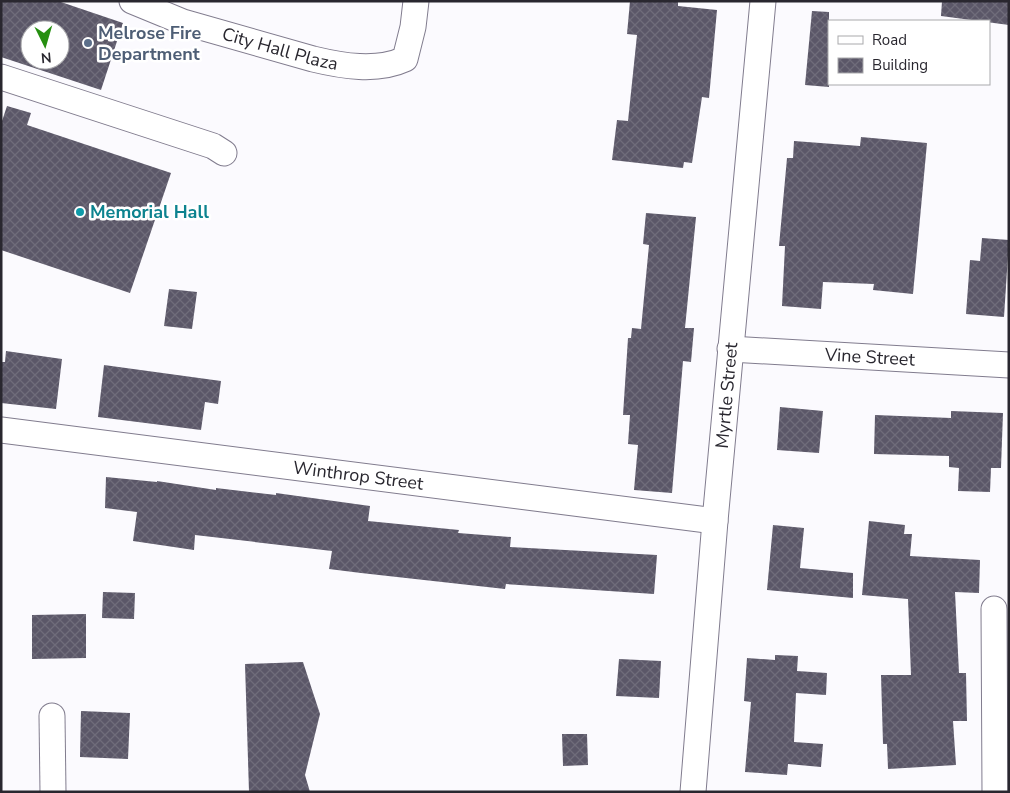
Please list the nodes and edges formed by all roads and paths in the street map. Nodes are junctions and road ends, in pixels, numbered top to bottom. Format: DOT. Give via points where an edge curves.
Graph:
graph roads {
  1 [pos="416,1"];
  2 [pos="763,1"];
  3 [pos="138,5"];
  4 [pos="1,76"];
  5 [pos="224,153"];
  6 [pos="730,348"];
  7 [pos="1009,365"];
  8 [pos="1,430"];
  9 [pos="715,521"];
  10 [pos="994,609"];
  11 [pos="52,716"];
  12 [pos="53,792"];
  13 [pos="693,792"];
  14 [pos="995,792"];
  1 -- 3 [label="street, City Hall Plaza" via="405,59 381,67 328,63 192,25"];
  2 -- 6 [label="street, Myrtle Street"];
  4 -- 5 [label="street" via="213,146"];
  6 -- 7 [label="street, Vine Street"];
  6 -- 9 [label="street, Myrtle Street"];
  8 -- 9 [label="street, Winthrop Street"];
  9 -- 13 [label="street, Myrtle Street"];
  10 -- 14 [label="street"];
  11 -- 12 [label="street"];
}
